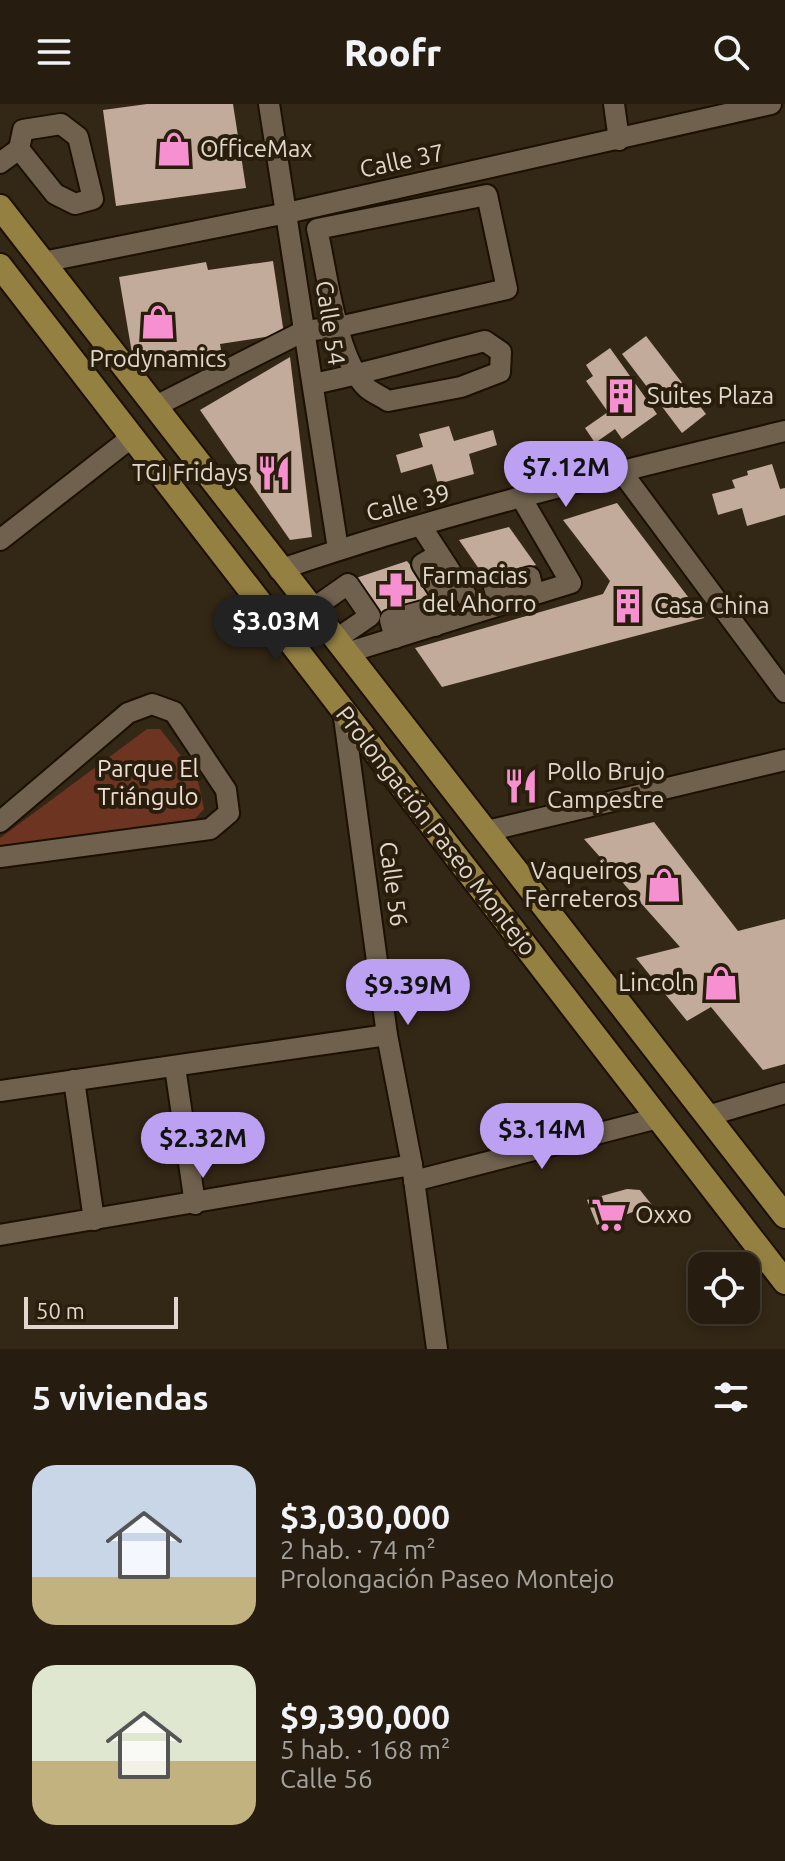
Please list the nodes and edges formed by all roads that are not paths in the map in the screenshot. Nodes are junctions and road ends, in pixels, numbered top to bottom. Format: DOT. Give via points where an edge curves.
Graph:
graph roads {
  1 [pos="269,104"];
  2 [pos="614,104"];
  3 [pos="771,104"];
  4 [pos="619,140"];
  5 [pos="19,149"];
  6 [pos="0,163"];
  7 [pos="0,207"];
  8 [pos="287,213"];
  9 [pos="43,262"];
  10 [pos="0,266"];
  11 [pos="339,327"];
  12 [pos="304,331"];
  13 [pos="357,373"];
  14 [pos="313,384"];
  15 [pos="154,407"];
  16 [pos="785,431"];
  17 [pos="132,437"];
  18 [pos="621,471"];
  19 [pos="522,499"];
  20 [pos="421,526"];
  21 [pos="0,540"];
  22 [pos="338,549"];
  23 [pos="279,570"];
  24 [pos="311,610"];
  25 [pos="477,612"];
  26 [pos="340,647"];
  27 [pos="785,692"];
  28 [pos="343,710"];
  29 [pos="785,760"];
  30 [pos="0,822"];
  31 [pos="487,831"];
  32 [pos="0,857"];
  33 [pos="387,1035"];
  34 [pos="175,1067"];
  35 [pos="74,1080"];
  36 [pos="0,1091"];
  37 [pos="785,1093"];
  38 [pos="707,1116"];
  39 [pos="658,1118"];
  40 [pos="413,1173"];
  41 [pos="195,1204"];
  42 [pos="785,1216"];
  43 [pos="94,1220"];
  44 [pos="0,1235"];
  45 [pos="785,1282"];
  46 [pos="437,1349"];
  1 -- 8 [label="street, Calle 54"];
  2 -- 4 [label="street"];
  3 -- 4 [label="street, Calle 37"];
  4 -- 8 [label="street, Calle 37"];
  5 -- 6 [label="street"];
  7 -- 9 [label="main road, Prolongación Paseo Montejo"];
  8 -- 9 [label="street, Calle 37"];
  8 -- 12 [label="street, Calle 54"];
  9 -- 15 [label="main road, Prolongación Paseo Montejo"];
  10 -- 17 [label="main road, Prolongación Paseo Montejo"];
  11 -- 11 [label="street" via="507,289 487,195 317,229"];
  11 -- 12 [label="street"];
  11 -- 13 [label="street"];
  12 -- 14 [label="street, Calle 54"];
  12 -- 15 [label="street"];
  13 -- 13 [label="street" via="485,341 501,352 500,372 461,387 388,401 367,388"];
  13 -- 14 [label="street"];
  14 -- 22 [label="street, Calle 54"];
  15 -- 23 [label="main road, Prolongación Paseo Montejo"];
  16 -- 18 [label="street, Calle 39"];
  17 -- 21 [label="street"];
  17 -- 28 [label="main road, Prolongación Paseo Montejo"];
  18 -- 19 [label="street, Calle 39"];
  18 -- 27 [label="street"];
  19 -- 20 [label="street, Calle 39"];
  19 -- 25 [label="street" via="571,583"];
  20 -- 22 [label="street, Calle 39"];
  20 -- 25 [label="street"];
  22 -- 23 [label="street, Calle 39"];
  23 -- 24 [label="main road, Prolongación Paseo Montejo"];
  24 -- 26 [label="main road, Prolongación Paseo Montejo"];
  24 -- 26 [label="street" via="348,584 370,616"];
  25 -- 26 [label="street" via="395,638"];
  26 -- 31 [label="main road, Prolongación Paseo Montejo"];
  28 -- 33 [label="street, Calle 56"];
  28 -- 39 [label="main road, Prolongación Paseo Montejo"];
  29 -- 31 [label="street"];
  30 -- 32 [label="street" via="128,713 152,704 174,712 226,790 229,813 210,829"];
  31 -- 38 [label="main road, Prolongación Paseo Montejo"];
  33 -- 34 [label="street"];
  33 -- 40 [label="street, Calle 56"];
  34 -- 35 [label="street"];
  34 -- 41 [label="street"];
  35 -- 36 [label="street"];
  35 -- 43 [label="street"];
  37 -- 38 [label="street"];
  38 -- 42 [label="main road, Prolongación Paseo Montejo"];
  39 -- 40 [label="street"];
  39 -- 45 [label="main road, Prolongación Paseo Montejo"];
  40 -- 41 [label="street"];
  40 -- 46 [label="street, Calle 56"];
  41 -- 43 [label="street"];
  43 -- 44 [label="street"];
}
